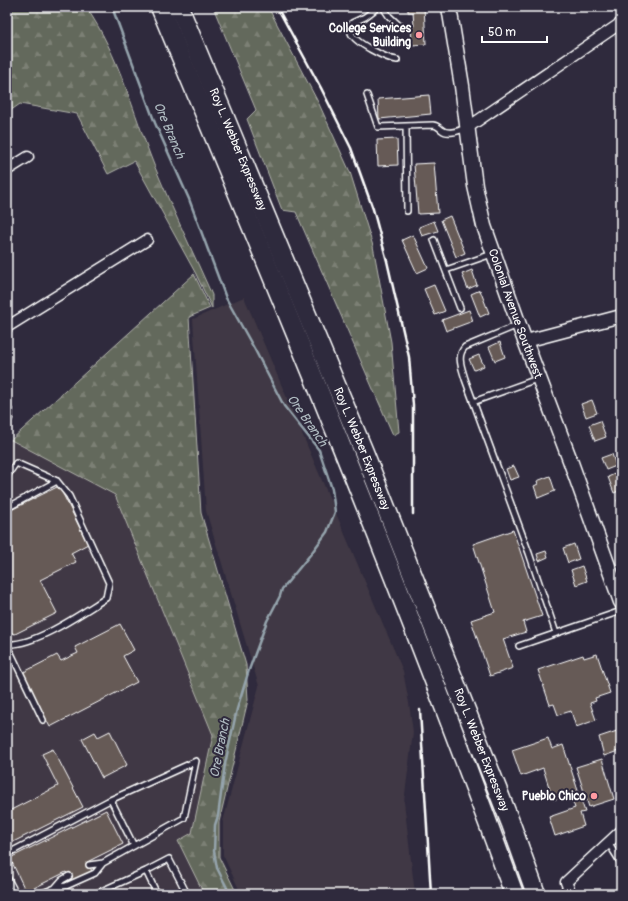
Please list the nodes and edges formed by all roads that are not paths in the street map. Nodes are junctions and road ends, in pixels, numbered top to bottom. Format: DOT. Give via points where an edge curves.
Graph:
graph roads {
  1 [pos="160,7"];
  2 [pos="179,7"];
  3 [pos="378,7"];
  4 [pos="383,7"];
  5 [pos="450,10"];
  6 [pos="621,23"];
  7 [pos="402,28"];
  8 [pos="397,60"];
  9 [pos="367,95"];
  10 [pos="406,126"];
  11 [pos="467,128"];
  12 [pos="28,157"];
  13 [pos="7,170"];
  14 [pos="407,211"];
  15 [pos="147,240"];
  16 [pos="434,240"];
  17 [pos="493,253"];
  18 [pos="446,270"];
  19 [pos="460,308"];
  20 [pos="621,316"];
  21 [pos="519,325"];
  22 [pos="7,327"];
  23 [pos="526,341"];
  24 [pos="540,378"];
  25 [pos="473,402"];
  26 [pos="7,411"];
  27 [pos="7,418"];
  28 [pos="7,476"];
  29 [pos="57,481"];
  30 [pos="7,508"];
  31 [pos="621,602"];
  32 [pos="621,611"];
  33 [pos="556,633"];
  34 [pos="7,644"];
  35 [pos="519,646"];
  36 [pos="7,649"];
  37 [pos="43,720"];
  38 [pos="110,800"];
  39 [pos="511,824"];
  40 [pos="621,831"];
  41 [pos="609,844"];
  42 [pos="134,846"];
  43 [pos="7,854"];
  44 [pos="103,863"];
  45 [pos="621,863"];
  46 [pos="89,865"];
  47 [pos="146,871"];
  48 [pos="69,876"];
  49 [pos="7,877"];
  50 [pos="55,888"];
  51 [pos="16,894"];
  52 [pos="40,894"];
  53 [pos="95,894"];
  54 [pos="157,894"];
  55 [pos="187,894"];
  56 [pos="514,894"];
  57 [pos="536,894"];
  58 [pos="544,894"];
  59 [pos="571,894"];
  1 -- 56 [label="highway, Roy L. Webber Expressway" via="356,480 456,735"];
  2 -- 39 [label="highway, Roy L. Webber Expressway" via="364,452"];
  3 -- 8 [label="lane" via="352,23 351,33 362,44 392,60"];
  4 -- 7 [label="lane"];
  5 -- 11 [label="main road, Colonial Avenue Southwest"];
  6 -- 11 [label="street"];
  9 -- 10 [label="lane" via="378,127"];
  10 -- 11 [label="lane" via="435,125 446,132"];
  10 -- 14 [label="lane"];
  11 -- 17 [label="main road, Colonial Avenue Southwest" via="480,211"];
  12 -- 13 [label="street"];
  15 -- 22 [label="street"];
  16 -- 18 [label="lane"];
  17 -- 18 [label="lane"];
  17 -- 21 [label="main road, Colonial Avenue Southwest"];
  18 -- 19 [label="lane"];
  20 -- 23 [label="street"];
  21 -- 23 [label="main road, Colonial Avenue Southwest"];
  21 -- 25 [label="lane" via="461,350 462,367"];
  23 -- 24 [label="main road, Colonial Avenue Southwest"];
  24 -- 25 [label="lane"];
  24 -- 31 [label="main road, Colonial Avenue Southwest"];
  25 -- 33 [label="lane"];
  26 -- 27 [label="street"];
  28 -- 29 [label="lane" via="16,463"];
  29 -- 30 [label="lane"];
  29 -- 34 [label="lane" via="70,496 108,583 106,598 68,622 27,642 18,645"];
  32 -- 33 [label="lane"];
  33 -- 35 [label="lane"];
  36 -- 37 [label="lane"];
  38 -- 42 [label="lane"];
  38 -- 42 [label="lane" via="196,761 184,818"];
  38 -- 43 [label="lane"];
  39 -- 57 [label="highway, Roy L. Webber Expressway"];
  39 -- 58 [label="highway"];
  40 -- 41 [label="street"];
  41 -- 45 [label="lane"];
  41 -- 59 [label="street" via="566,882"];
  42 -- 44 [label="lane"];
  44 -- 46 [label="lane"];
  44 -- 50 [label="lane" via="95,873"];
  47 -- 53 [label="lane"];
  47 -- 54 [label="lane"];
  47 -- 55 [label="lane" via="169,858"];
  48 -- 50 [label="lane"];
  49 -- 51 [label="lane"];
  50 -- 52 [label="lane"];
}
